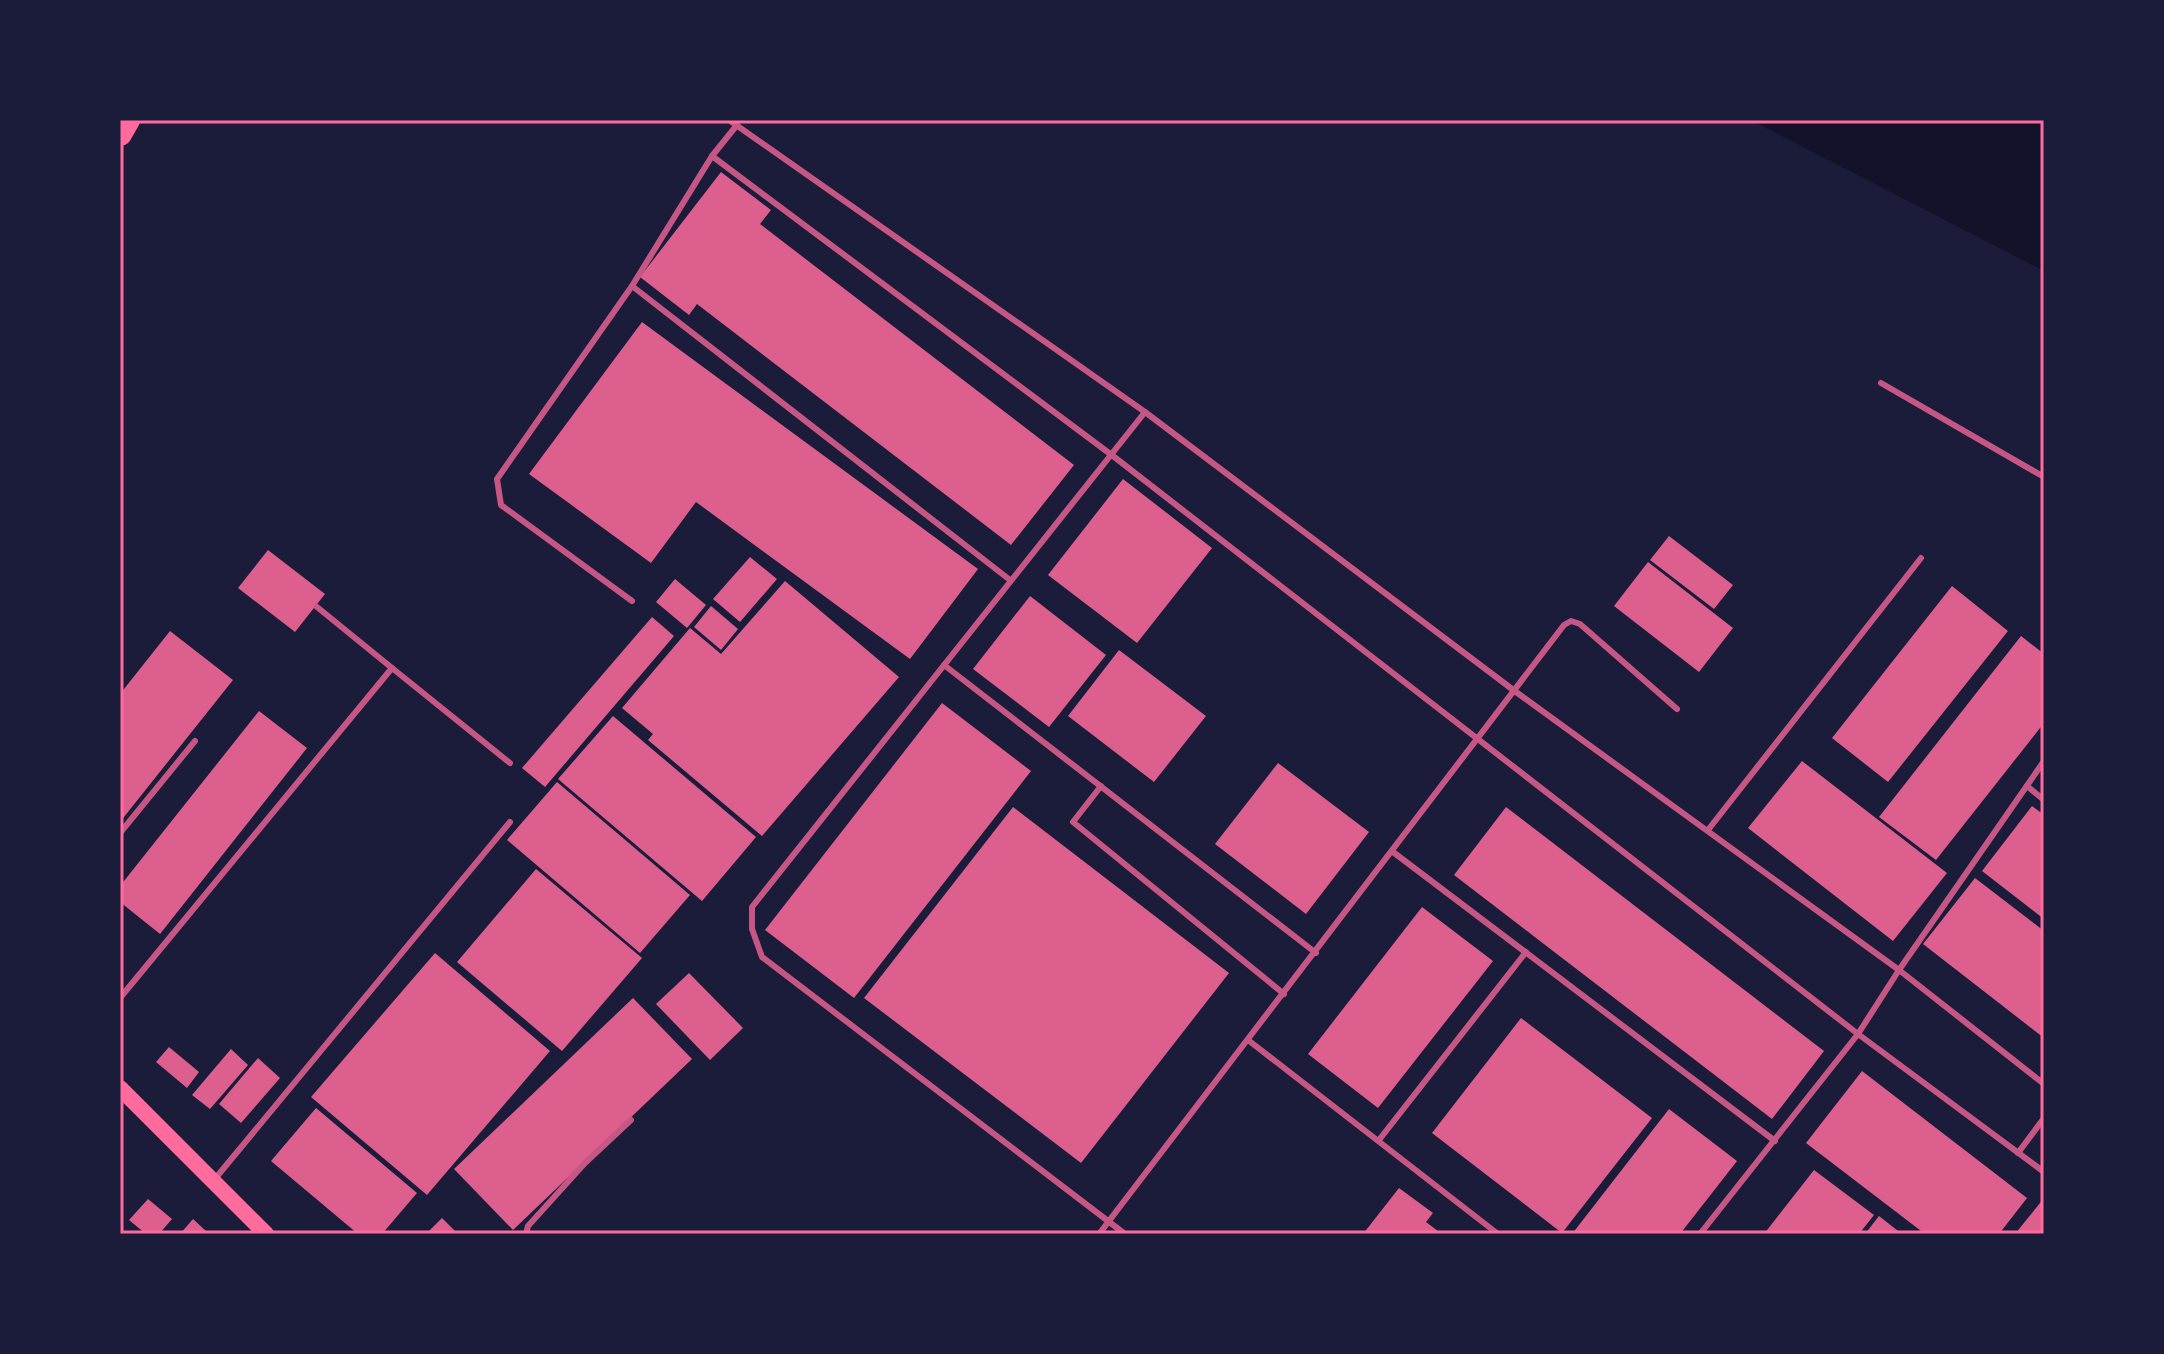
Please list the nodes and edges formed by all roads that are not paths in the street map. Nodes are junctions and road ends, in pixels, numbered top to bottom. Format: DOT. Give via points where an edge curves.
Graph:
graph roads {
  1 [pos="128,120"];
  2 [pos="729,120"];
  3 [pos="737,125"];
  4 [pos="120,134"];
  5 [pos="712,156"];
  6 [pos="632,286"];
  7 [pos="1881,383"];
  8 [pos="1145,412"];
  9 [pos="1113,456"];
  10 [pos="2044,477"];
  11 [pos="1921,558"];
  12 [pos="1010,580"];
  13 [pos="632,601"];
  14 [pos="317,607"];
  15 [pos="944,665"];
  16 [pos="392,668"];
  17 [pos="1516,692"];
  18 [pos="1677,709"];
  19 [pos="1480,739"];
  20 [pos="195,741"];
  21 [pos="2044,761"];
  22 [pos="510,763"];
  23 [pos="1101,786"];
  24 [pos="2027,786"];
  25 [pos="2044,800"];
  26 [pos="510,822"];
  27 [pos="1708,830"];
  28 [pos="120,833"];
  29 [pos="1393,852"];
  30 [pos="1526,952"];
  31 [pos="1316,953"];
  32 [pos="1899,970"];
  33 [pos="1284,994"];
  34 [pos="120,998"];
  35 [pos="1858,1034"];
  36 [pos="1248,1040"];
  37 [pos="2044,1084"];
  38 [pos="120,1088"];
  39 [pos="2044,1118"];
  40 [pos="631,1120"];
  41 [pos="1379,1140"];
  42 [pos="1775,1141"];
  43 [pos="2018,1153"];
  44 [pos="2044,1172"];
  45 [pos="214,1180"];
  46 [pos="1108,1222"];
  47 [pos="266,1234"];
  48 [pos="526,1234"];
  49 [pos="1099,1234"];
  50 [pos="1125,1234"];
  51 [pos="1498,1234"];
  52 [pos="1700,1234"];
  1 -- 4 [label="highway"];
  2 -- 3 [label="lane"];
  3 -- 5 [label="lane"];
  3 -- 8 [label="lane"];
  5 -- 6 [label="lane"];
  5 -- 9 [label="lane"];
  6 -- 12 [label="lane"];
  6 -- 13 [label="lane" via="497,479 496,492 501,505"];
  7 -- 10 [label="lane"];
  8 -- 9 [label="lane"];
  8 -- 17 [label="lane"];
  9 -- 12 [label="lane"];
  9 -- 19 [label="lane"];
  11 -- 27 [label="lane"];
  12 -- 15 [label="lane"];
  14 -- 16 [label="lane"];
  15 -- 23 [label="lane"];
  15 -- 46 [label="lane" via="752,907 752,929 762,957"];
  16 -- 22 [label="lane"];
  16 -- 34 [label="lane"];
  17 -- 18 [label="lane" via="1571,621"];
  17 -- 19 [label="lane"];
  17 -- 27 [label="lane"];
  19 -- 29 [label="lane"];
  19 -- 35 [label="lane"];
  20 -- 28 [label="lane"];
  21 -- 24 [label="lane"];
  23 -- 31 [label="lane"];
  23 -- 33 [label="lane" via="1073,822"];
  24 -- 25 [label="lane"];
  24 -- 32 [label="lane"];
  26 -- 45 [label="lane"];
  27 -- 32 [label="lane"];
  29 -- 30 [label="lane"];
  29 -- 31 [label="lane"];
  30 -- 41 [label="lane"];
  30 -- 42 [label="lane"];
  31 -- 33 [label="lane"];
  32 -- 35 [label="lane"];
  32 -- 37 [label="lane"];
  33 -- 36 [label="lane"];
  35 -- 42 [label="lane"];
  35 -- 43 [label="lane"];
  36 -- 41 [label="lane"];
  36 -- 46 [label="lane"];
  38 -- 45 [label="main road"];
  39 -- 43 [label="lane"];
  40 -- 48 [label="lane" via="571,1178"];
  41 -- 51 [label="lane"];
  42 -- 52 [label="lane"];
  43 -- 44 [label="lane"];
  45 -- 47 [label="main road"];
  46 -- 49 [label="lane"];
  46 -- 50 [label="lane"];
}
